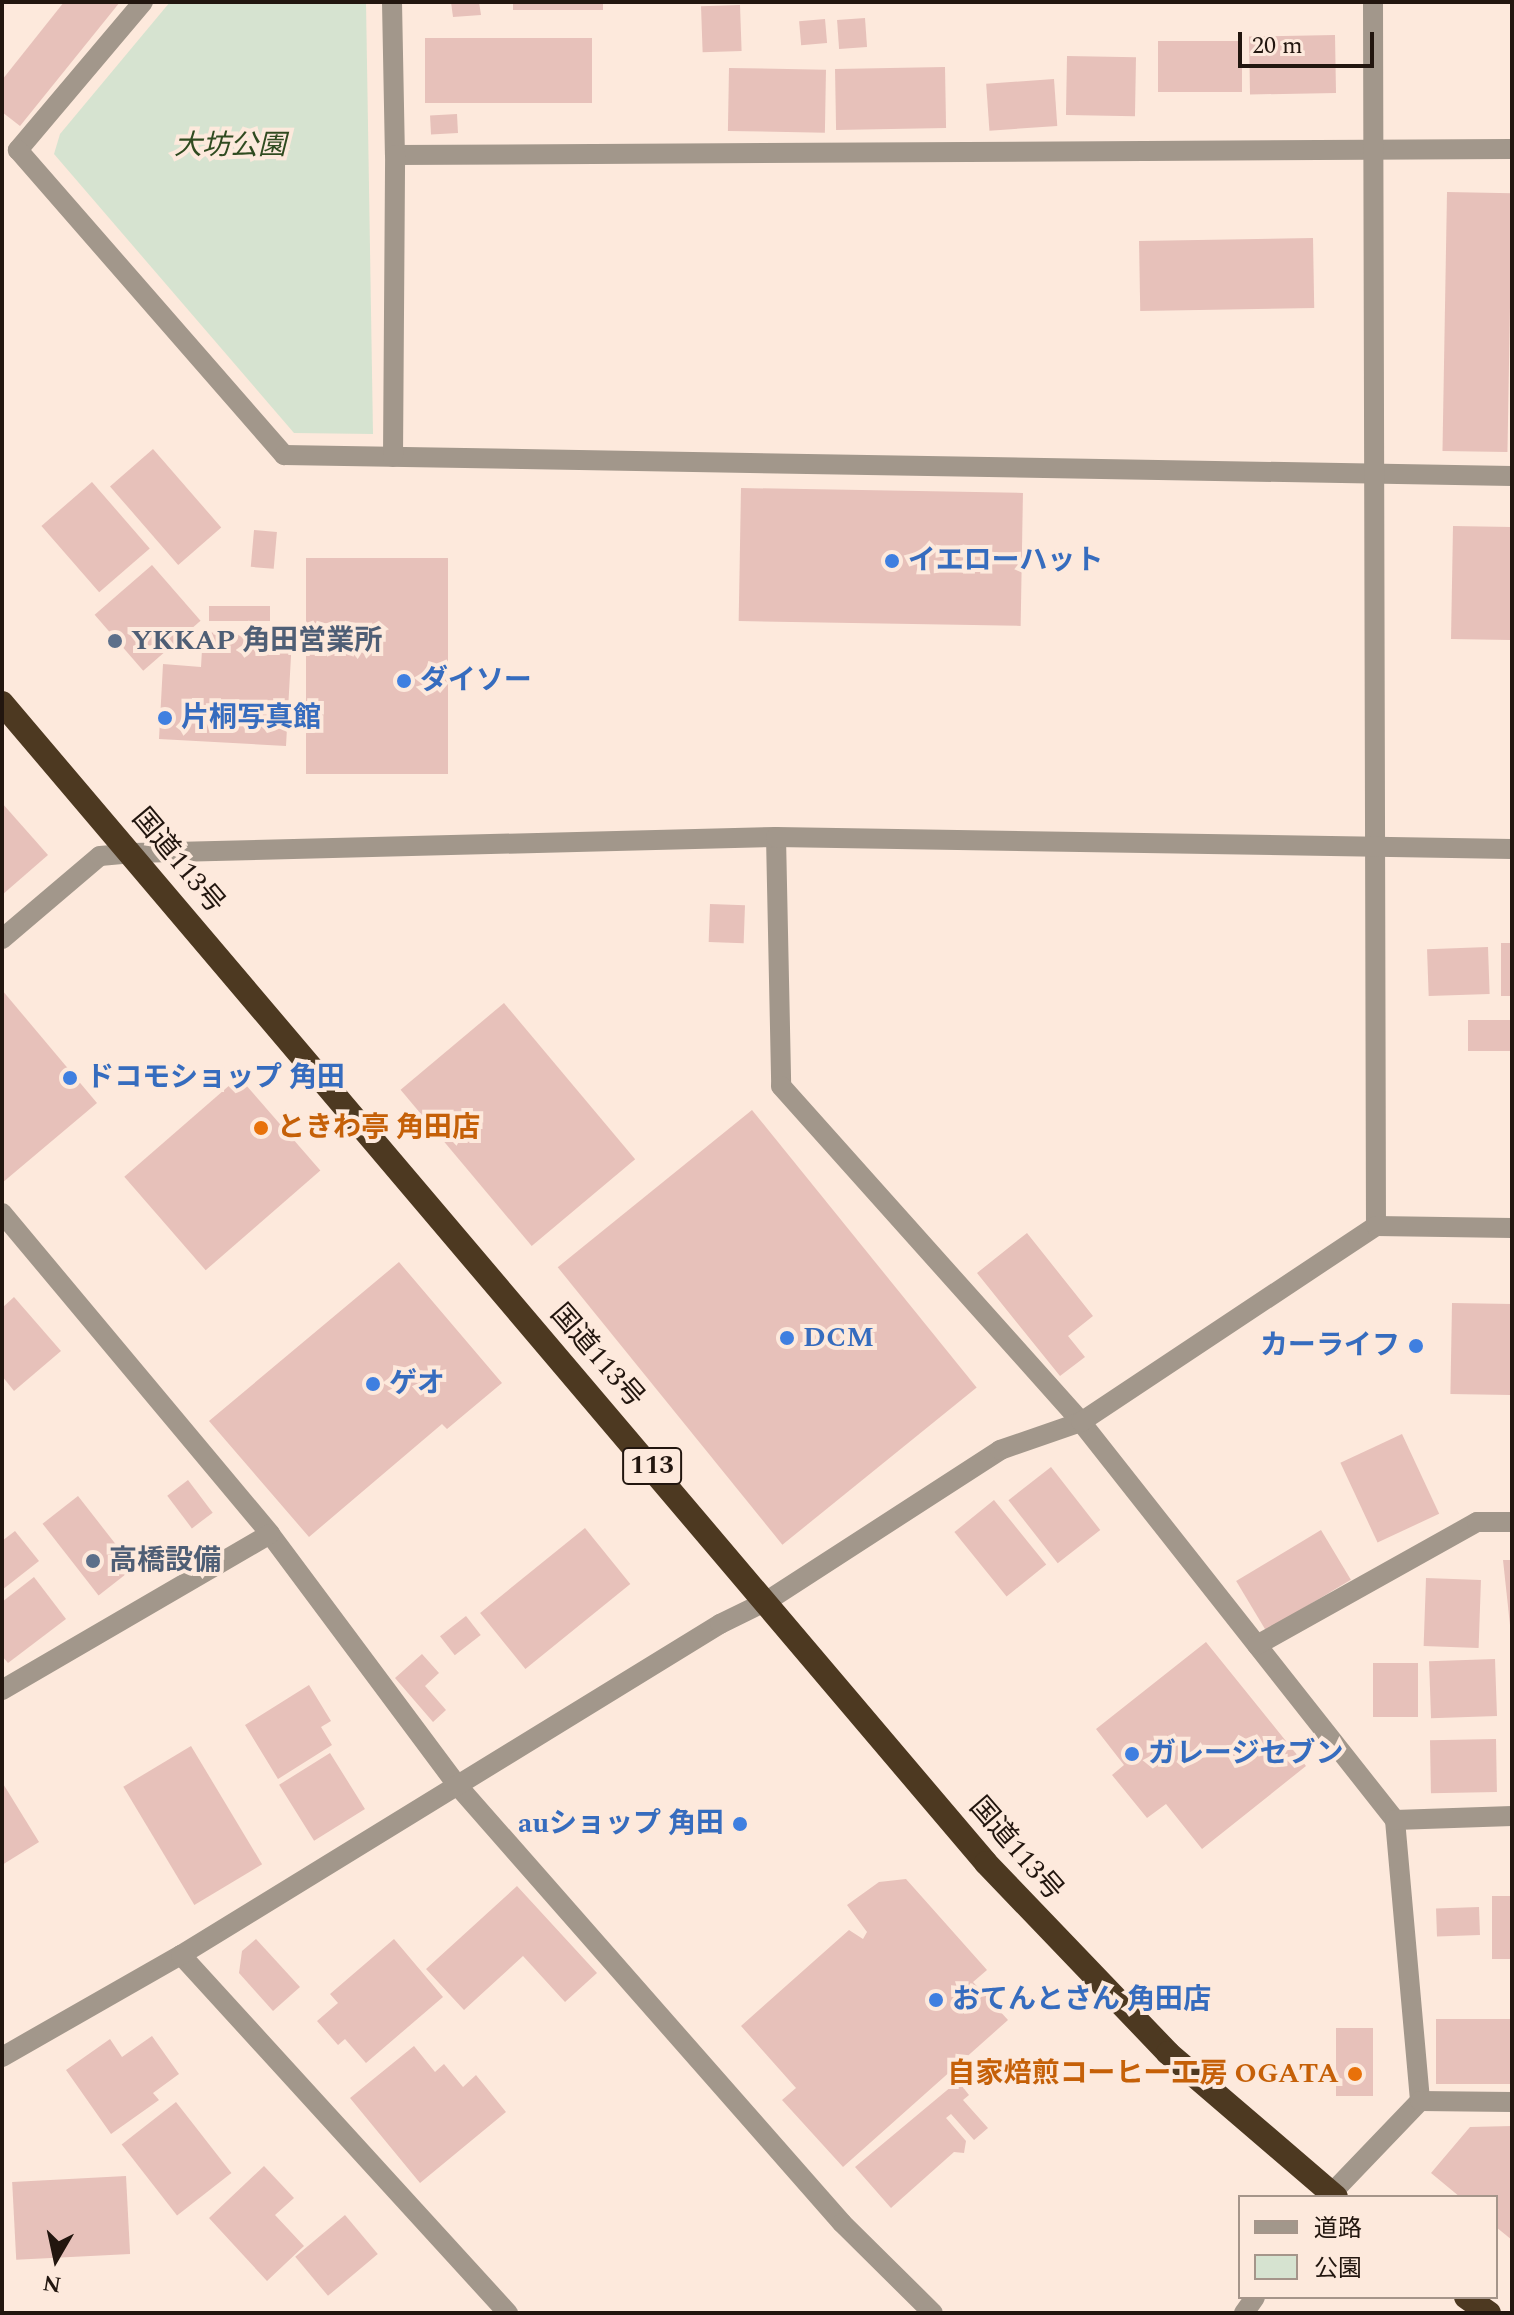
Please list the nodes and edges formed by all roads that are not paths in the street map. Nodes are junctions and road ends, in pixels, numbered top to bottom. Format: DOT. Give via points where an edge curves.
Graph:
graph roads {
  1 [pos="143,2"];
  2 [pos="392,2"];
  3 [pos="1373,2"];
  4 [pos="1374,148"];
  5 [pos="1512,149"];
  6 [pos="395,155"];
  7 [pos="393,457"];
  8 [pos="1374,476"];
  9 [pos="1512,476"];
  10 [pos="2,703"];
  11 [pos="776,837"];
  12 [pos="1375,847"];
  13 [pos="1512,849"];
  14 [pos="133,853"];
  15 [pos="2,939"];
  16 [pos="2,1213"];
  17 [pos="1376,1226"];
  18 [pos="1512,1228"];
  19 [pos="1081,1422"];
  20 [pos="1512,1522"];
  21 [pos="270,1534"];
  22 [pos="767,1601"];
  23 [pos="1257,1645"];
  24 [pos="2,1690"];
  25 [pos="457,1785"];
  26 [pos="1512,1816"];
  27 [pos="1395,1820"];
  28 [pos="181,1955"];
  29 [pos="2,2057"];
  30 [pos="1420,2101"];
  31 [pos="1512,2102"];
  32 [pos="1331,2195"];
  33 [pos="1333,2195"];
  34 [pos="1469,2299"];
  35 [pos="508,2313"];
  36 [pos="933,2313"];
  37 [pos="1489,2313"];
  1 -- 7 [label="street" via="18,150 284,455"];
  2 -- 6 [label="street"];
  3 -- 4 [label="street"];
  4 -- 5 [label="street"];
  4 -- 6 [label="street"];
  4 -- 8 [label="street"];
  6 -- 7 [label="street"];
  7 -- 8 [label="street"];
  8 -- 9 [label="street"];
  8 -- 12 [label="street"];
  10 -- 14 [label="highway, 国道113号 / 113"];
  11 -- 12 [label="street"];
  11 -- 14 [label="street"];
  11 -- 19 [label="street" via="781,1086"];
  12 -- 13 [label="street"];
  12 -- 17 [label="street"];
  14 -- 15 [label="street" via="100,856"];
  14 -- 22 [label="highway, 国道113号 / 113"];
  16 -- 21 [label="street"];
  17 -- 18 [label="street"];
  17 -- 19 [label="street"];
  19 -- 22 [label="street" via="1000,1450"];
  19 -- 23 [label="street"];
  20 -- 23 [label="street" via="1477,1522"];
  21 -- 24 [label="street"];
  21 -- 25 [label="street"];
  22 -- 25 [label="street" via="720,1624"];
  22 -- 32 [label="highway, 国道113号 / 113" via="986,1863 1086,1972 1168,2053"];
  23 -- 27 [label="street"];
  25 -- 28 [label="street"];
  25 -- 36 [label="street" via="842,2223"];
  26 -- 27 [label="street"];
  27 -- 30 [label="street"];
  28 -- 29 [label="street"];
  28 -- 35 [label="street"];
  30 -- 31 [label="street"];
  30 -- 33 [label="street"];
  34 -- 37 [label="highway"];
}
